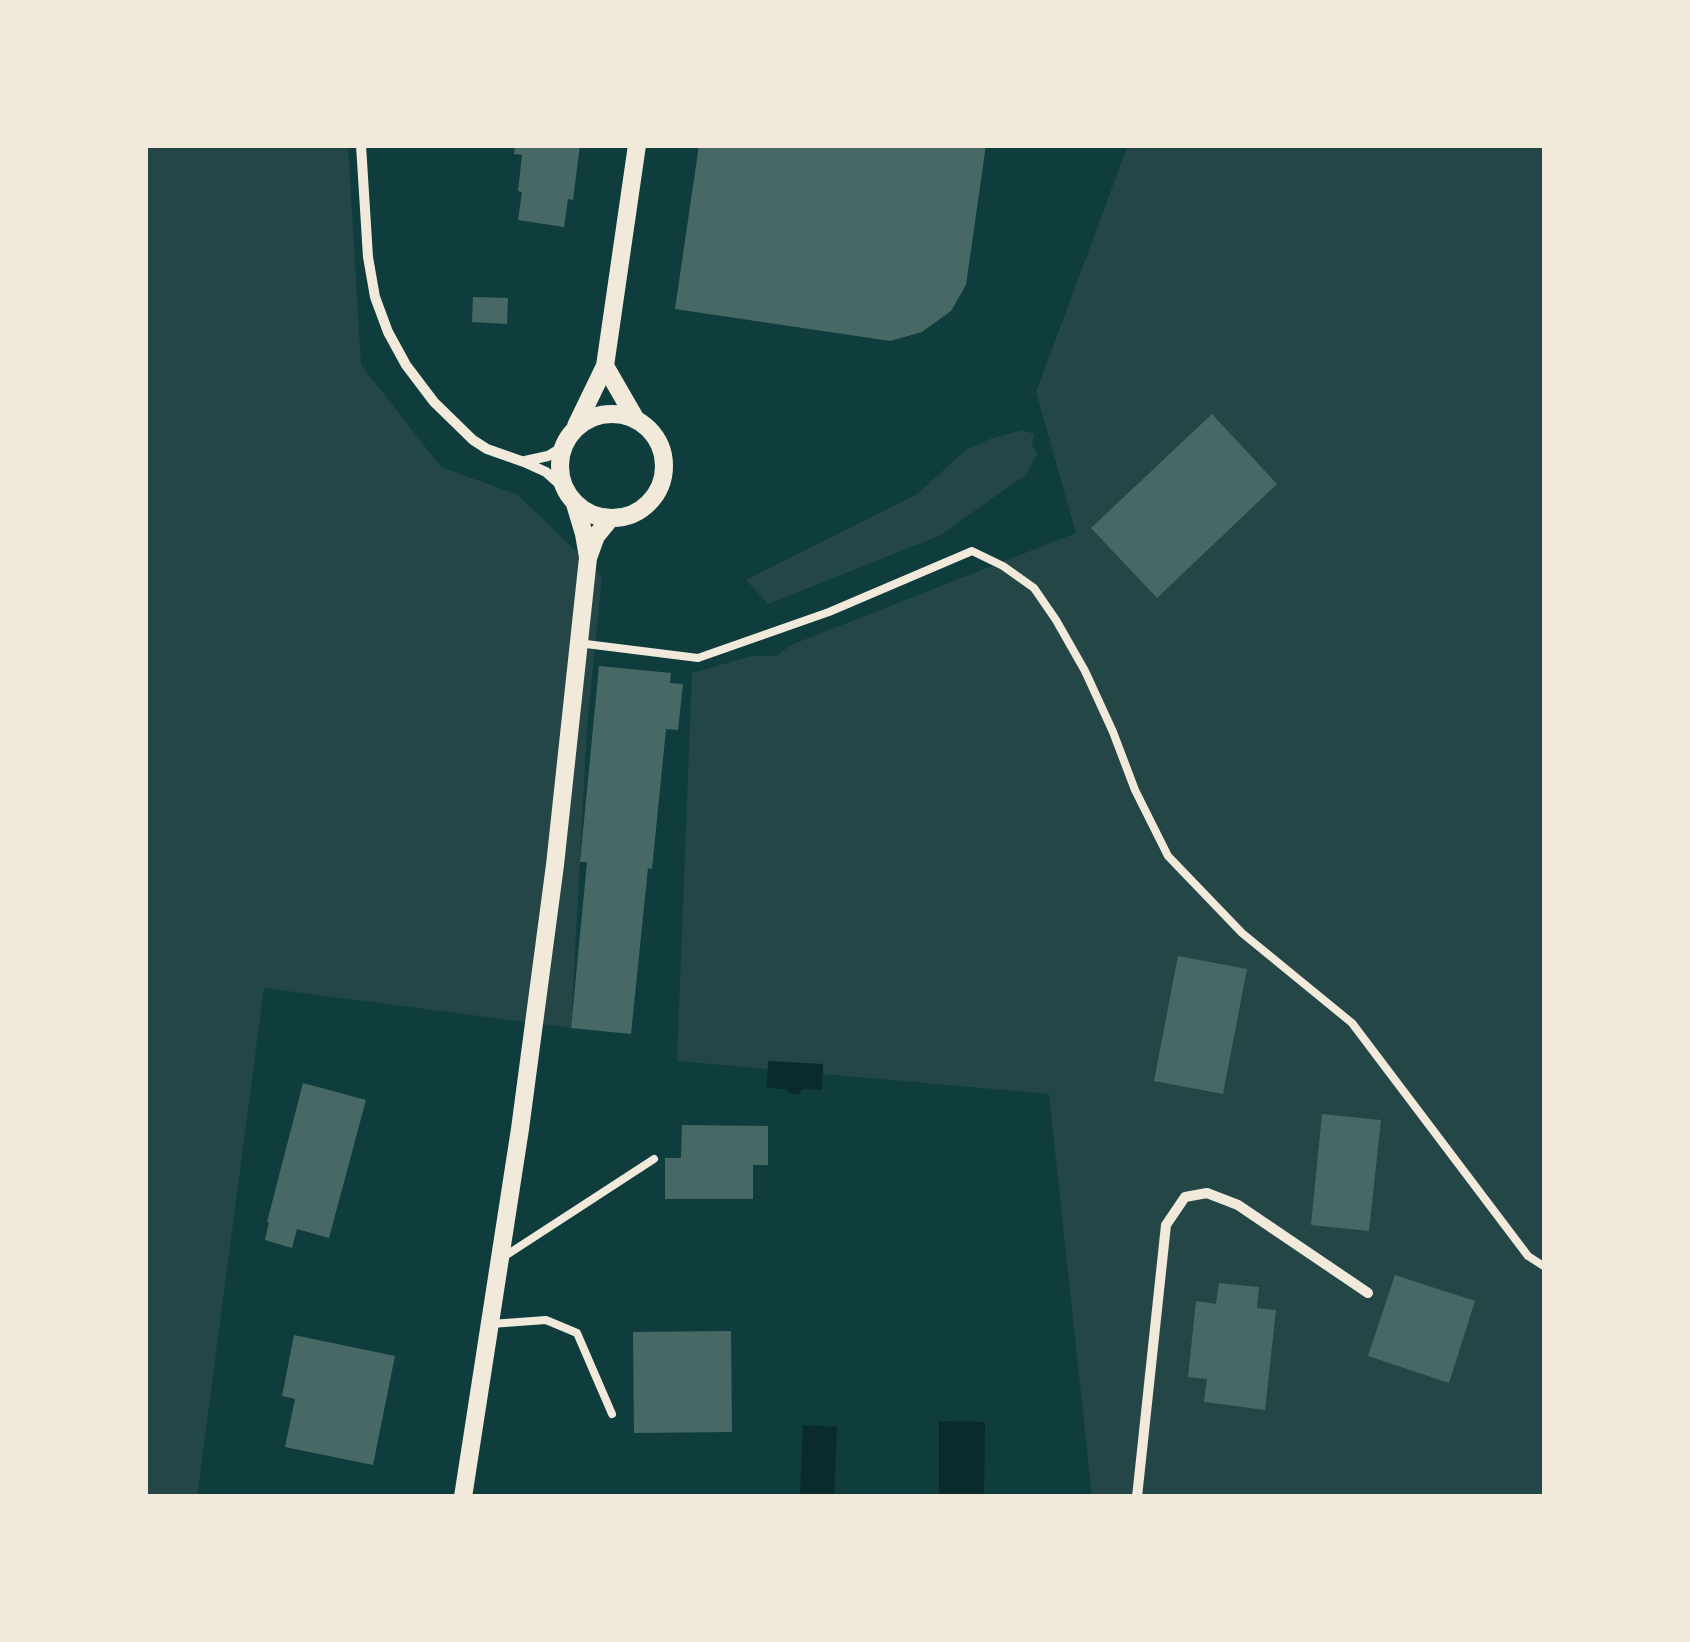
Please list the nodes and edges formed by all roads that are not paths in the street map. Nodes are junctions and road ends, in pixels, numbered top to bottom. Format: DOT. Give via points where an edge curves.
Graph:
graph roads {
  1 [pos="361,145"];
  2 [pos="637,145"];
  3 [pos="604,366"];
  4 [pos="636,418"];
  5 [pos="575,429"];
  6 [pos="563,447"];
  7 [pos="524,462"];
  8 [pos="564,488"];
  9 [pos="575,504"];
  10 [pos="610,519"];
  11 [pos="588,558"];
  12 [pos="578,644"];
  13 [pos="654,1159"];
  14 [pos="501,1258"];
  15 [pos="1545,1268"];
  16 [pos="1368,1293"];
  17 [pos="491,1324"];
  18 [pos="612,1414"];
  19 [pos="463,1497"];
  20 [pos="1136,1497"];
  1 -- 7 [label="street" via="368,257 388,332 406,365 460,430"];
  2 -- 3 [label="street"];
  3 -- 4 [label="street"];
  3 -- 5 [label="street"];
  4 -- 5 [label="street" via="614,413"];
  4 -- 10 [label="street" via="663,450 665,472 647,506"];
  5 -- 6 [label="street"];
  6 -- 7 [label="street"];
  6 -- 8 [label="street"];
  7 -- 8 [label="street"];
  8 -- 9 [label="street"];
  9 -- 10 [label="street"];
  9 -- 11 [label="street"];
  10 -- 11 [label="street"];
  11 -- 12 [label="street"];
  12 -- 14 [label="street"];
  12 -- 15 [label="lane" via="698,658 972,551 1003,566 1034,588 1056,620 1168,856 1242,933 1352,1023 1528,1256"];
  13 -- 14 [label="lane"];
  14 -- 17 [label="street"];
  16 -- 20 [label="street" via="1238,1205 1208,1193 1185,1198 1166,1224"];
  17 -- 18 [label="lane" via="546,1320 577,1334"];
  17 -- 19 [label="street"];
}
